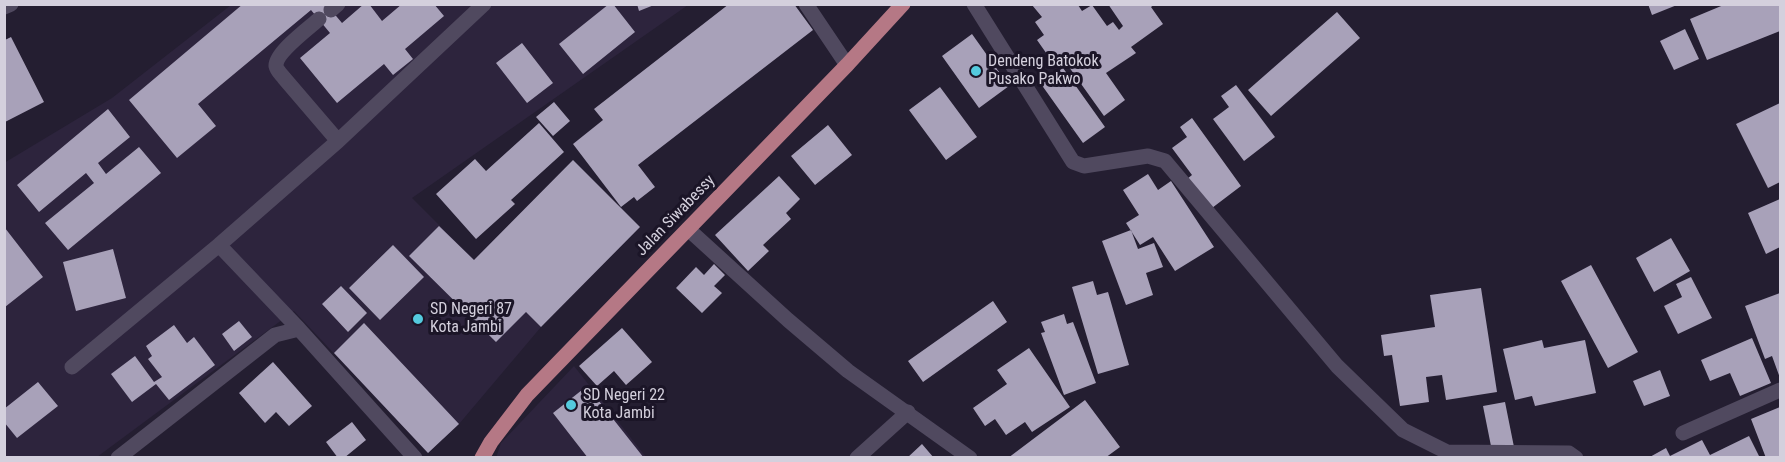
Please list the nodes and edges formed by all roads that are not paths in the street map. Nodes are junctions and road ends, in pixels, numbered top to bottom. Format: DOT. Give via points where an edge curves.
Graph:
graph roads {
  1 [pos="11,4"];
  2 [pos="484,4"];
  3 [pos="806,4"];
  4 [pos="903,4"];
  5 [pos="974,4"];
  6 [pos="4,8"];
  7 [pos="329,11"];
  8 [pos="847,65"];
  9 [pos="338,141"];
  10 [pos="688,229"];
  11 [pos="219,246"];
  12 [pos="299,329"];
  13 [pos="72,367"];
  14 [pos="1780,390"];
  15 [pos="908,412"];
  16 [pos="1683,433"];
  17 [pos="118,458"];
  18 [pos="415,458"];
  19 [pos="482,458"];
  20 [pos="857,458"];
  21 [pos="970,458"];
  22 [pos="1576,458"];
  1 -- 6 [label="street"];
  2 -- 9 [label="street"];
  3 -- 8 [label="street"];
  4 -- 8 [label="main road, Jalan Siwabessy"];
  5 -- 22 [label="street" via="1073,162 1084,166 1148,156 1166,161 1337,366 1403,429 1447,452 1569,453"];
  7 -- 9 [label="street" via="280,54 276,63 284,78"];
  8 -- 10 [label="main road, Jalan Siwabessy"];
  9 -- 11 [label="street"];
  10 -- 15 [label="street" via="822,349"];
  10 -- 19 [label="main road, Jalan Siwabessy" via="527,395"];
  11 -- 12 [label="street"];
  11 -- 13 [label="street"];
  12 -- 17 [label="street" via="274,335"];
  12 -- 18 [label="street"];
  14 -- 16 [label="street"];
  15 -- 20 [label="street"];
  15 -- 21 [label="street"];
}
